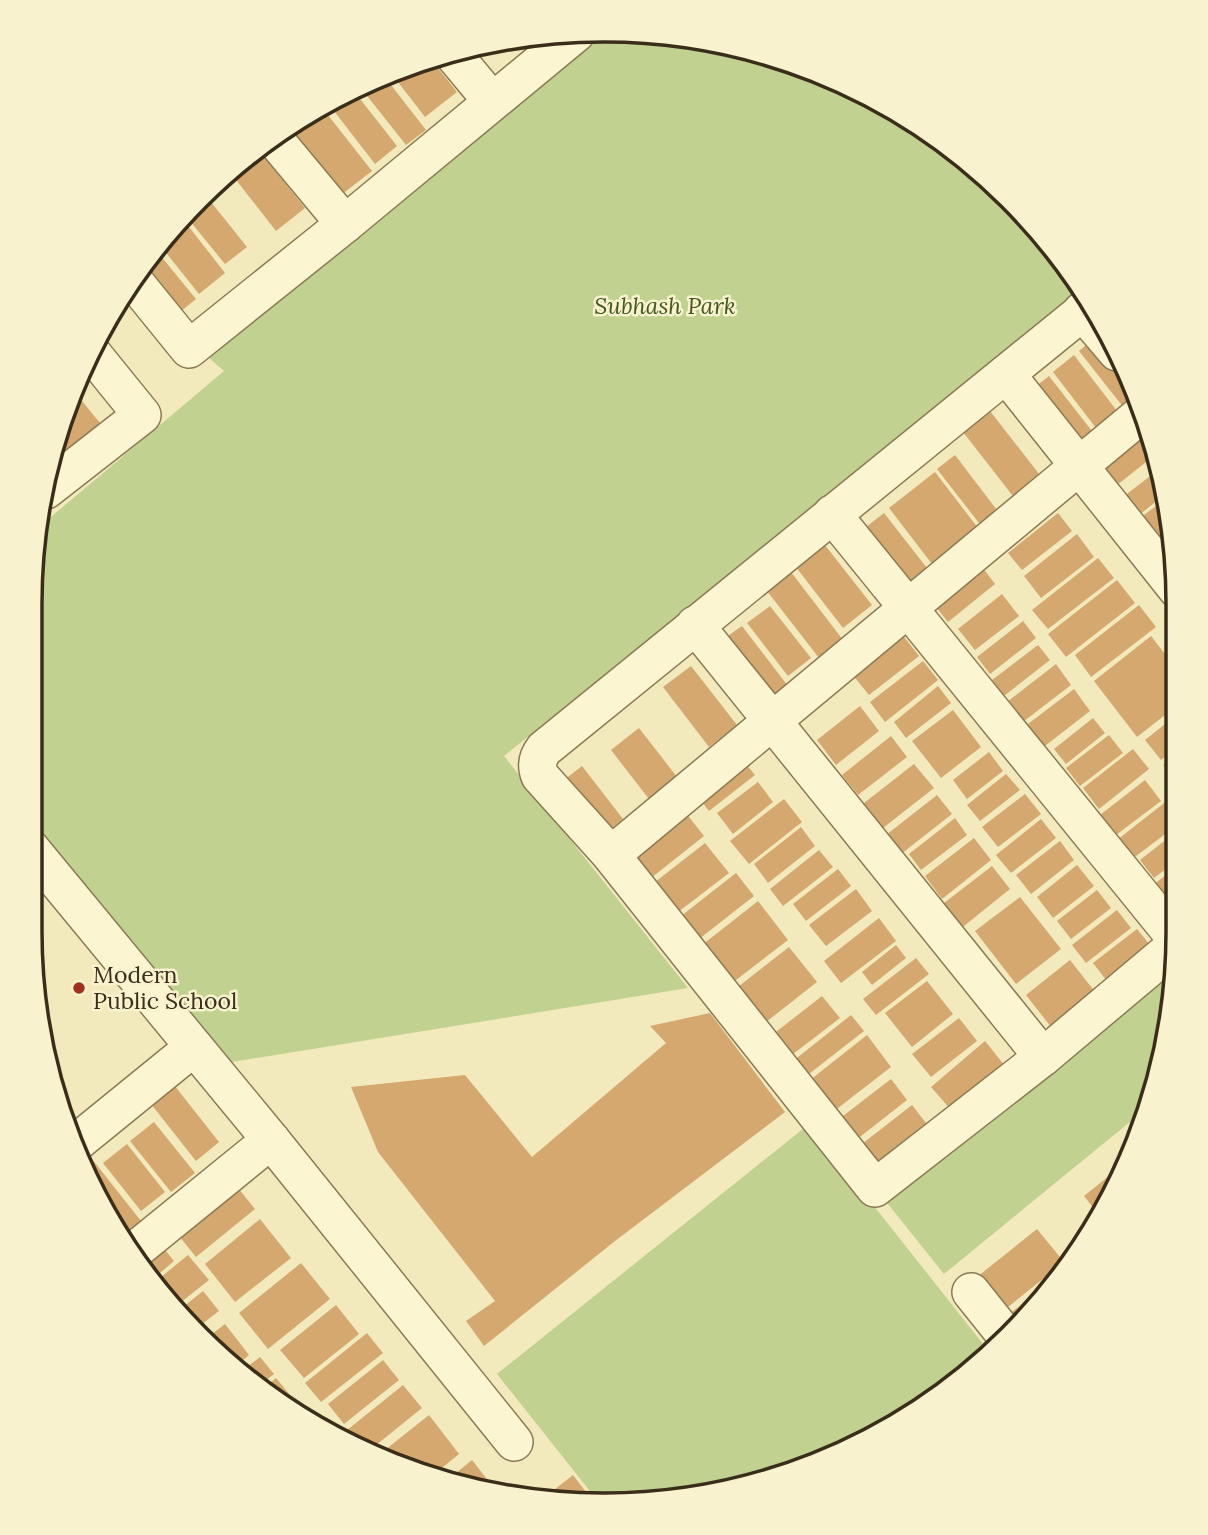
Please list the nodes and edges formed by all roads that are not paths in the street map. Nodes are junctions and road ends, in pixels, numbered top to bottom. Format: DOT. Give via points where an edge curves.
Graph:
graph roads {
  1 [pos="563,43"];
  2 [pos="459,61"];
  3 [pos="492,101"];
  4 [pos="280,146"];
  5 [pos="345,224"];
  6 [pos="140,288"];
  7 [pos="1083,311"];
  8 [pos="98,360"];
  9 [pos="1006,374"];
  10 [pos="1135,420"];
  11 [pos="1078,467"];
  12 [pos="56,482"];
  13 [pos="832,514"];
  14 [pos="1165,574"];
  15 [pos="908,607"];
  16 [pos="695,625"];
  17 [pos="772,721"];
  18 [pos="611,855"];
  19 [pos="42,863"];
  20 [pos="1166,927"];
  21 [pos="1165,954"];
  22 [pos="194,1047"];
  23 [pos="1043,1057"];
  24 [pos="82,1138"];
  25 [pos="271,1140"];
  26 [pos="140,1247"];
  27 [pos="971,1292"];
  28 [pos="1000,1329"];
  29 [pos="514,1442"];
  1 -- 3 [label="street"];
  2 -- 3 [label="street"];
  3 -- 5 [label="street"];
  4 -- 5 [label="street"];
  5 -- 6 [label="street" via="189,349"];
  7 -- 9 [label="street"];
  8 -- 12 [label="street" via="142,415"];
  9 -- 11 [label="street"];
  9 -- 13 [label="street"];
  10 -- 11 [label="street"];
  11 -- 14 [label="street"];
  11 -- 15 [label="street"];
  13 -- 15 [label="street"];
  13 -- 16 [label="street"];
  15 -- 17 [label="street"];
  15 -- 20 [label="street"];
  16 -- 17 [label="street"];
  16 -- 18 [label="street" via="539,755 540,776"];
  17 -- 18 [label="street"];
  17 -- 23 [label="street"];
  18 -- 23 [label="street" via="875,1188"];
  19 -- 22 [label="street"];
  21 -- 23 [label="street"];
  22 -- 24 [label="street"];
  22 -- 25 [label="street"];
  25 -- 26 [label="street"];
  25 -- 29 [label="street"];
  27 -- 28 [label="street"];
}
